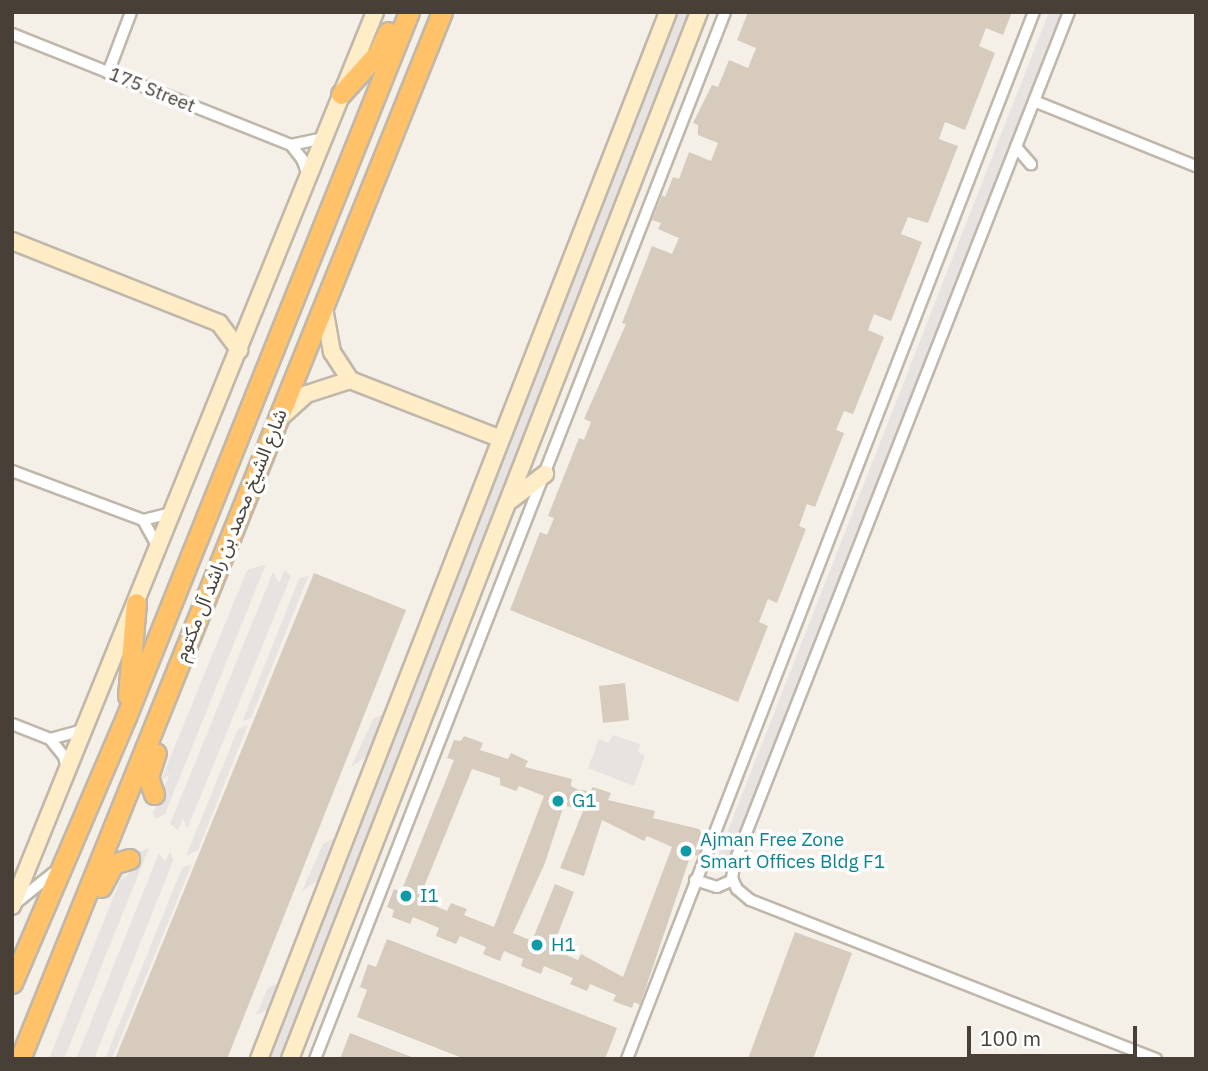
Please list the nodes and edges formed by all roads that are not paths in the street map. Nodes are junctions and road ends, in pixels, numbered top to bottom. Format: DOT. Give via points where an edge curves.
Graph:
graph roads {
  1 [pos="131,12"];
  2 [pos="375,12"];
  3 [pos="397,12"];
  4 [pos="409,12"];
  5 [pos="442,12"];
  6 [pos="668,12"];
  7 [pos="699,12"];
  8 [pos="726,12"];
  9 [pos="1034,12"];
  10 [pos="1069,12"];
  11 [pos="12,34"];
  12 [pos="108,72"];
  13 [pos="341,94"];
  14 [pos="1034,102"];
  15 [pos="323,138"];
  16 [pos="291,145"];
  17 [pos="1016,147"];
  18 [pos="1031,164"];
  19 [pos="1196,166"];
  20 [pos="308,176"];
  21 [pos="12,241"];
  22 [pos="324,303"];
  23 [pos="251,316"];
  24 [pos="219,323"];
  25 [pos="536,344"];
  26 [pos="239,350"];
  27 [pos="566,355"];
  28 [pos="350,380"];
  29 [pos="274,425"];
  30 [pos="499,438"];
  31 [pos="12,471"];
  32 [pos="545,474"];
  33 [pos="509,502"];
  34 [pos="171,513"];
  35 [pos="143,520"];
  36 [pos="158,547"];
  37 [pos="136,603"];
  38 [pos="417,650"];
  39 [pos="447,659"];
  40 [pos="165,700"];
  41 [pos="126,717"];
  42 [pos="12,724"];
  43 [pos="83,730"];
  44 [pos="50,739"];
  45 [pos="67,771"];
  46 [pos="154,794"];
  47 [pos="129,859"];
  48 [pos="59,865"];
  49 [pos="695,880"];
  50 [pos="733,880"];
  51 [pos="12,906"];
  52 [pos="71,932"];
  53 [pos="12,983"];
  54 [pos="23,1056"];
  55 [pos="259,1059"];
  56 [pos="290,1059"];
  57 [pos="315,1059"];
  58 [pos="627,1059"];
  59 [pos="1156,1059"];
  1 -- 12 [label="street"];
  2 -- 13 [label="street"];
  3 -- 13 [label="highway" via="378,53"];
  4 -- 41 [label="highway, شارع الشيخ محمد بن راشد آل مكتوم"];
  5 -- 22 [label="highway, شارع الشيخ محمد بن راشد آل مكتوم"];
  6 -- 25 [label="street"];
  7 -- 27 [label="street"];
  8 -- 32 [label="street"];
  9 -- 49 [label="street"];
  10 -- 14 [label="street"];
  11 -- 12 [label="street, 175 Street"];
  12 -- 16 [label="street, 175 Street"];
  13 -- 15 [label="street"];
  14 -- 17 [label="street"];
  14 -- 19 [label="street"];
  15 -- 16 [label="street"];
  15 -- 20 [label="street"];
  16 -- 20 [label="street"];
  17 -- 18 [label="street"];
  17 -- 50 [label="street" via="735,861"];
  20 -- 23 [label="street"];
  21 -- 24 [label="street"];
  22 -- 28 [label="street" via="326,337"];
  22 -- 29 [label="highway, شارع الشيخ محمد بن راشد آل مكتوم"];
  23 -- 24 [label="street"];
  23 -- 26 [label="street"];
  24 -- 26 [label="street"];
  25 -- 27 [label="street"];
  25 -- 30 [label="street"];
  26 -- 34 [label="street"];
  27 -- 33 [label="street"];
  28 -- 29 [label="street" via="307,394"];
  28 -- 30 [label="street"];
  29 -- 40 [label="highway, شارع الشيخ محمد بن راشد آل مكتوم"];
  30 -- 38 [label="street"];
  31 -- 35 [label="street"];
  32 -- 33 [label="street"];
  32 -- 57 [label="street"];
  33 -- 39 [label="street"];
  34 -- 35 [label="street"];
  34 -- 36 [label="street"];
  35 -- 36 [label="street"];
  36 -- 37 [label="street"];
  37 -- 41 [label="highway"];
  37 -- 43 [label="street"];
  38 -- 39 [label="street"];
  38 -- 55 [label="street"];
  39 -- 56 [label="street"];
  40 -- 46 [label="highway" via="167,722 148,777"];
  40 -- 52 [label="highway, شارع الشيخ محمد بن راشد آل مكتوم"];
  41 -- 48 [label="highway, شارع الشيخ محمد بن راشد آل مكتوم"];
  42 -- 44 [label="street"];
  43 -- 44 [label="street"];
  43 -- 45 [label="street"];
  44 -- 45 [label="street" via="64,756"];
  45 -- 51 [label="street"];
  47 -- 52 [label="highway" via="110,867 88,918"];
  48 -- 51 [label="street"];
  48 -- 53 [label="highway, شارع الشيخ محمد بن راشد آل مكتوم"];
  49 -- 50 [label="street" via="717,887"];
  49 -- 58 [label="street"];
  50 -- 59 [label="street" via="750,900"];
  52 -- 54 [label="highway, شارع الشيخ محمد بن راشد آل مكتوم"];
}
